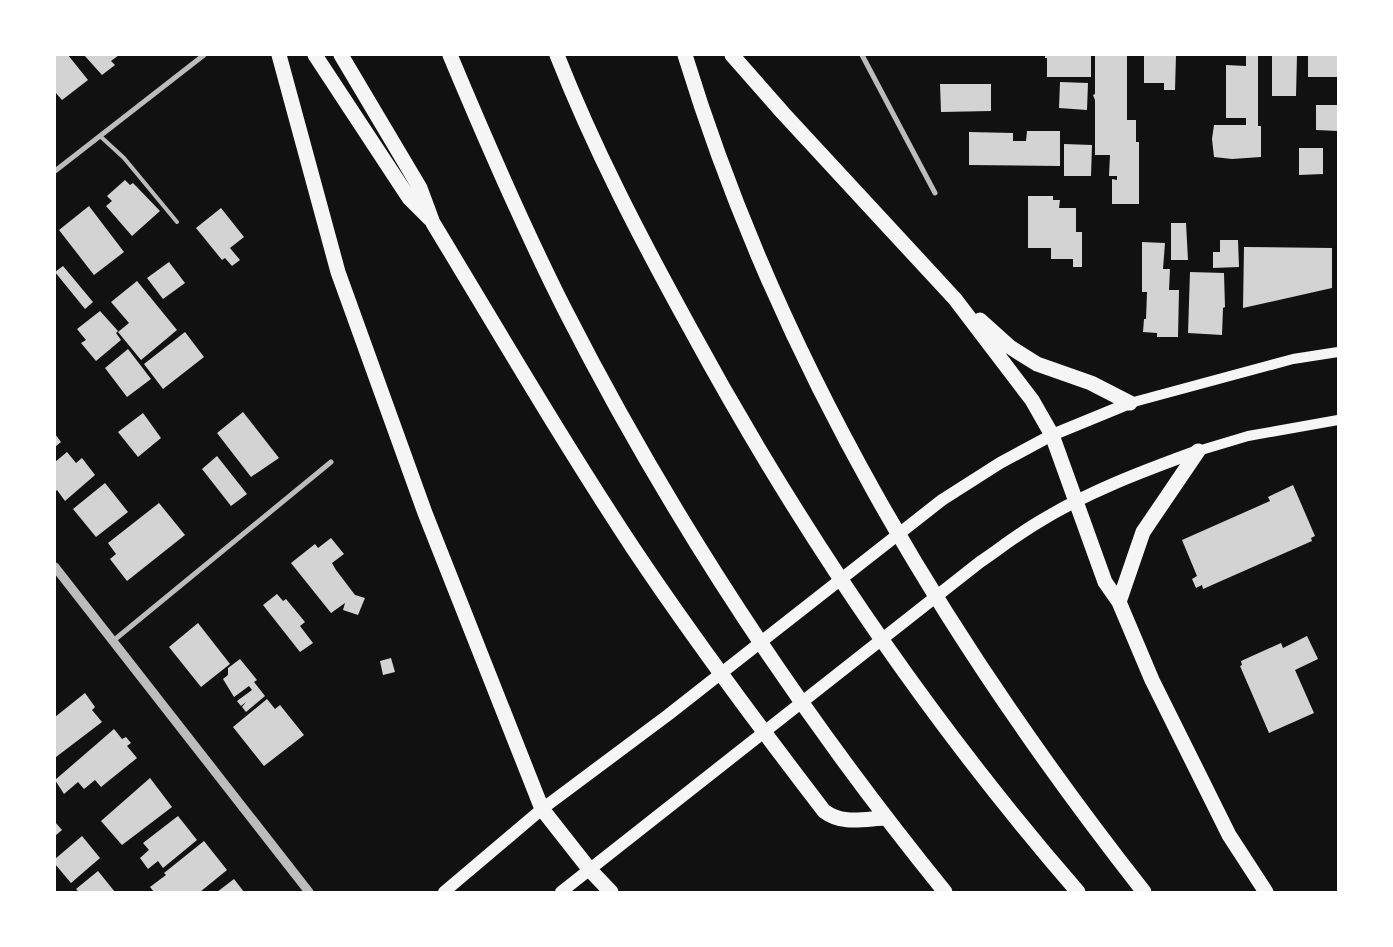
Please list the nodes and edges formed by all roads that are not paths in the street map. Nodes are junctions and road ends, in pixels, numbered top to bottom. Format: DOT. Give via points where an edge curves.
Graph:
graph roads {
  1 [pos="204,55"];
  2 [pos="280,55"];
  3 [pos="315,55"];
  4 [pos="341,55"];
  5 [pos="450,55"];
  6 [pos="557,55"];
  7 [pos="685,55"];
  8 [pos="732,55"];
  9 [pos="862,55"];
  10 [pos="100,136"];
  11 [pos="55,171"];
  12 [pos="935,193"];
  13 [pos="177,222"];
  14 [pos="433,223"];
  15 [pos="956,300"];
  16 [pos="1338,352"];
  17 [pos="1130,403"];
  18 [pos="1338,420"];
  19 [pos="1052,436"];
  20 [pos="1198,451"];
  21 [pos="331,462"];
  22 [pos="1077,501"];
  23 [pos="55,567"];
  24 [pos="1119,602"];
  25 [pos="113,641"];
  26 [pos="542,809"];
  27 [pos="885,818"];
  28 [pos="590,870"];
  29 [pos="310,892"];
  30 [pos="444,892"];
  31 [pos="561,892"];
  32 [pos="611,892"];
  33 [pos="945,892"];
  34 [pos="1078,892"];
  35 [pos="1144,892"];
  36 [pos="1266,892"];
  1 -- 10 [label="street"];
  2 -- 26 [label="highway" via="338,272 418,496"];
  3 -- 14 [label="highway" via="409,198"];
  4 -- 14 [label="highway" via="420,188"];
  5 -- 27 [label="highway" via="490,150 565,310 648,461 739,611"];
  6 -- 34 [label="highway" via="574,99 655,264 736,412 822,554 920,696 1023,829"];
  7 -- 35 [label="highway" via="716,150 781,308 830,412 976,661 1086,818"];
  8 -- 15 [label="highway"];
  9 -- 12 [label="street"];
  10 -- 11 [label="street"];
  10 -- 13 [label="lane" via="124,158"];
  14 -- 27 [label="highway" via="633,548 754,720 824,811 845,820"];
  15 -- 17 [label="highway" via="1010,347 1037,364 1091,383"];
  15 -- 19 [label="highway" via="1032,400"];
  16 -- 17 [label="main road" via="1293,359"];
  17 -- 19 [label="main road"];
  18 -- 20 [label="main road" via="1248,436"];
  19 -- 22 [label="highway"];
  19 -- 26 [label="main road" via="1000,463 942,500 668,715"];
  20 -- 22 [label="main road" via="1143,471"];
  20 -- 24 [label="highway" via="1143,532"];
  21 -- 25 [label="street"];
  22 -- 24 [label="highway" via="1105,582"];
  22 -- 28 [label="main road" via="1037,523 980,562"];
  23 -- 25 [label="street"];
  24 -- 36 [label="highway" via="1152,680 1229,836"];
  25 -- 29 [label="street"];
  26 -- 28 [label="highway"];
  26 -- 30 [label="main road"];
  27 -- 33 [label="highway"];
  28 -- 31 [label="main road"];
  28 -- 32 [label="highway"];
}
